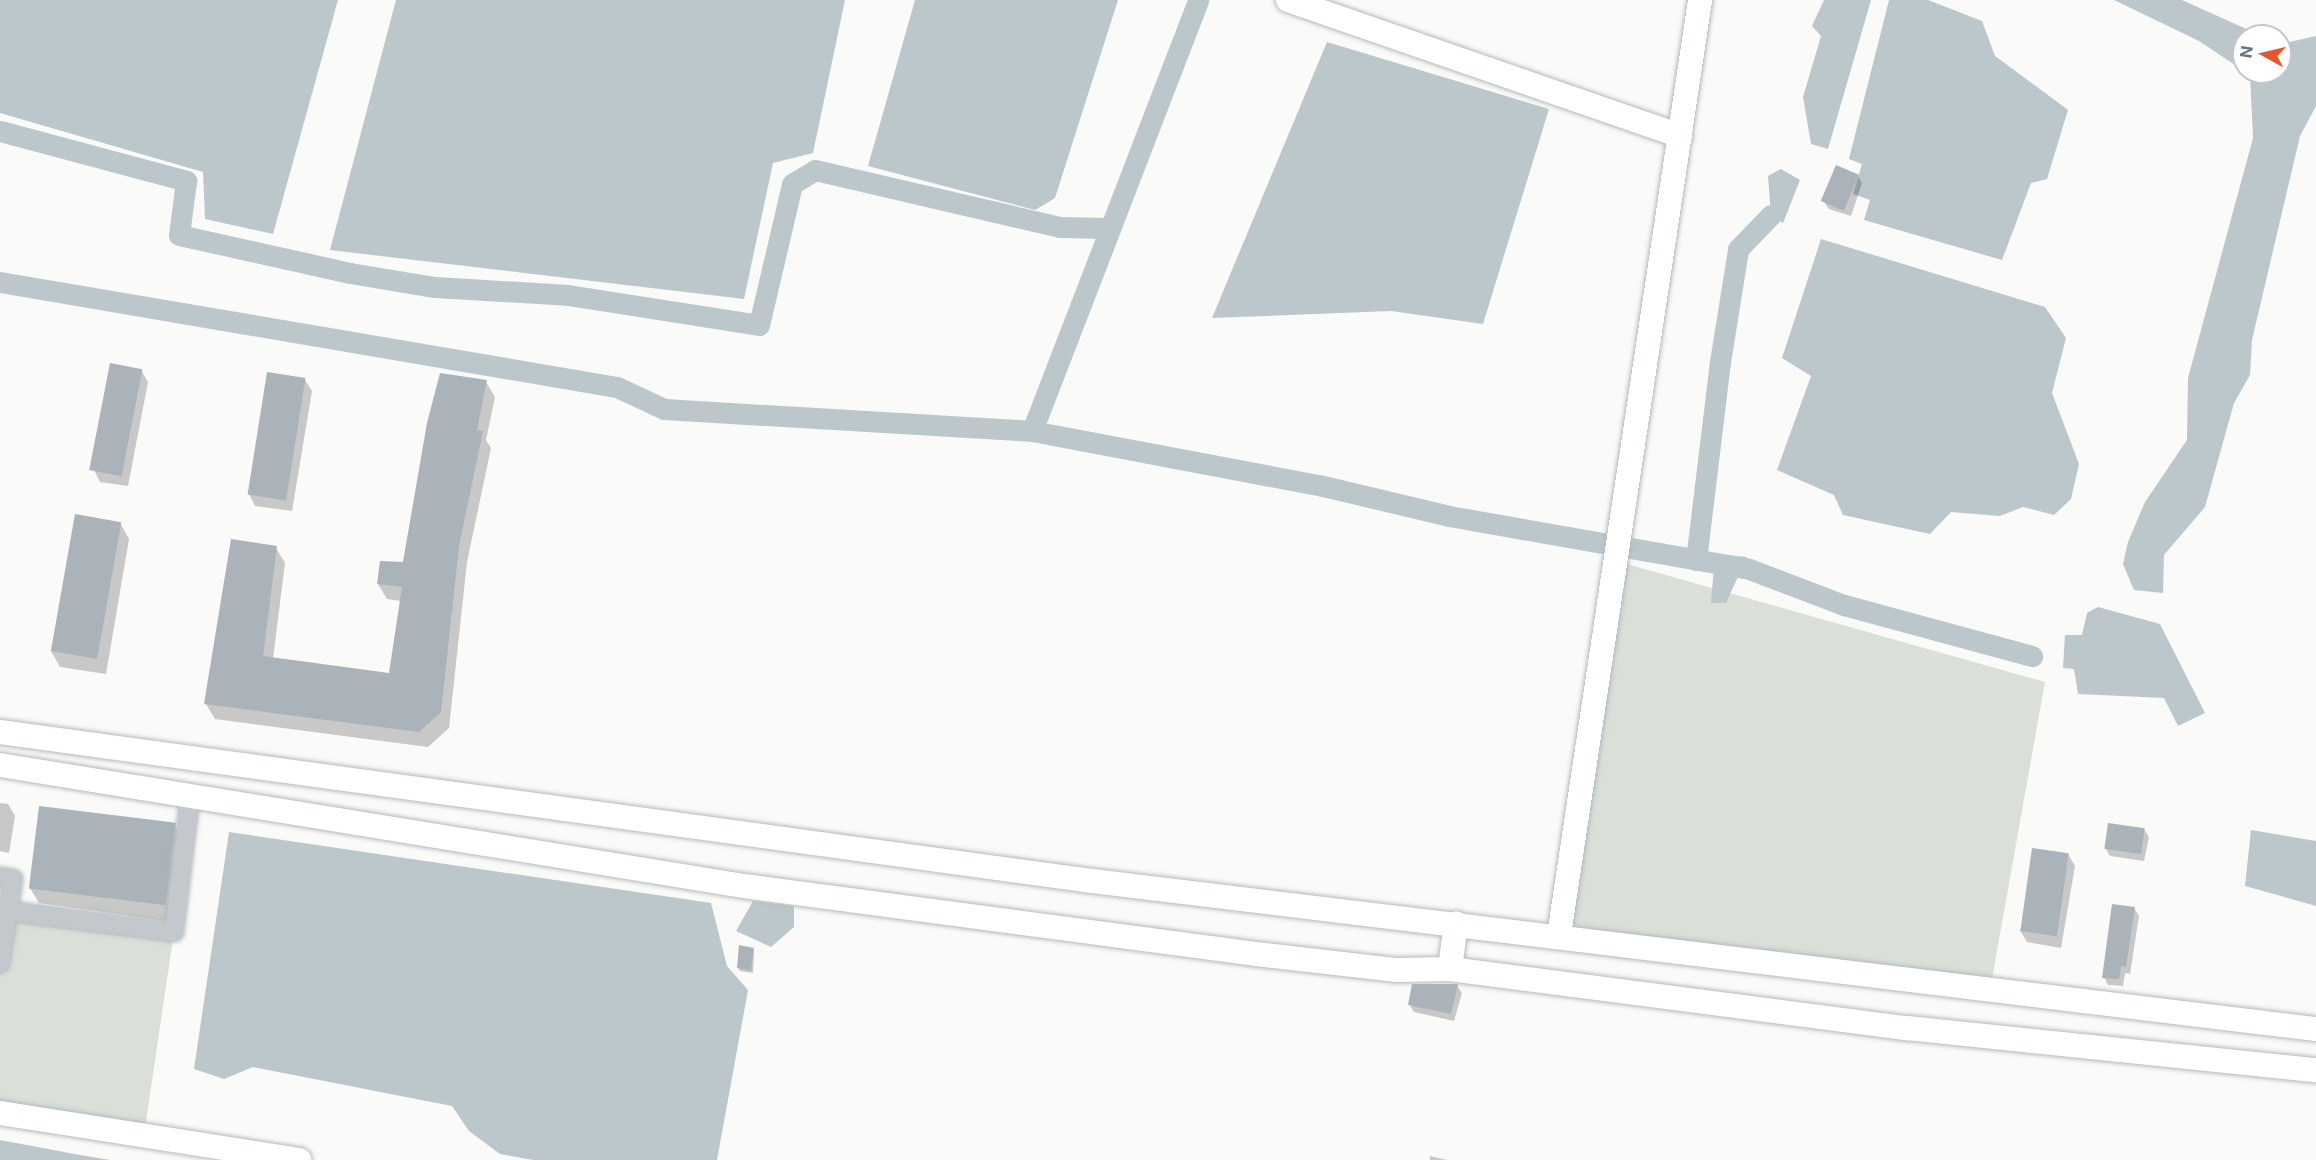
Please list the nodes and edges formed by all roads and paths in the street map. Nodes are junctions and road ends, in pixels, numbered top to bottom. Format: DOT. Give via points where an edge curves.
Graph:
graph roads {
  1 [pos="1288,0"];
  2 [pos="1700,0"];
  3 [pos="1680,136"];
  4 [pos="0,732"];
  5 [pos="0,765"];
  6 [pos="190,797"];
  7 [pos="0,877"];
  8 [pos="8,910"];
  9 [pos="1456,923"];
  10 [pos="1559,935"];
  11 [pos="1,952"];
  12 [pos="1450,969"];
  13 [pos="2316,1029"];
  14 [pos="2316,1070"];
  15 [pos="0,1113"];
  16 [pos="299,1160"];
  1 -- 3 [label="main road"];
  2 -- 3 [label="main road"];
  3 -- 10 [label="main road"];
  4 -- 9 [label="main road" via="1084,880"];
  5 -- 6 [label="main road"];
  6 -- 8 [label="street" via="174,932"];
  6 -- 12 [label="main road" via="756,887 1256,954 1397,970"];
  7 -- 8 [label="street" via="13,879"];
  8 -- 11 [label="street"];
  9 -- 10 [label="main road"];
  9 -- 12 [label="main road"];
  10 -- 13 [label="main road"];
  12 -- 14 [label="main road" via="1644,991 1907,1028"];
  15 -- 16 [label="main road"];
}
